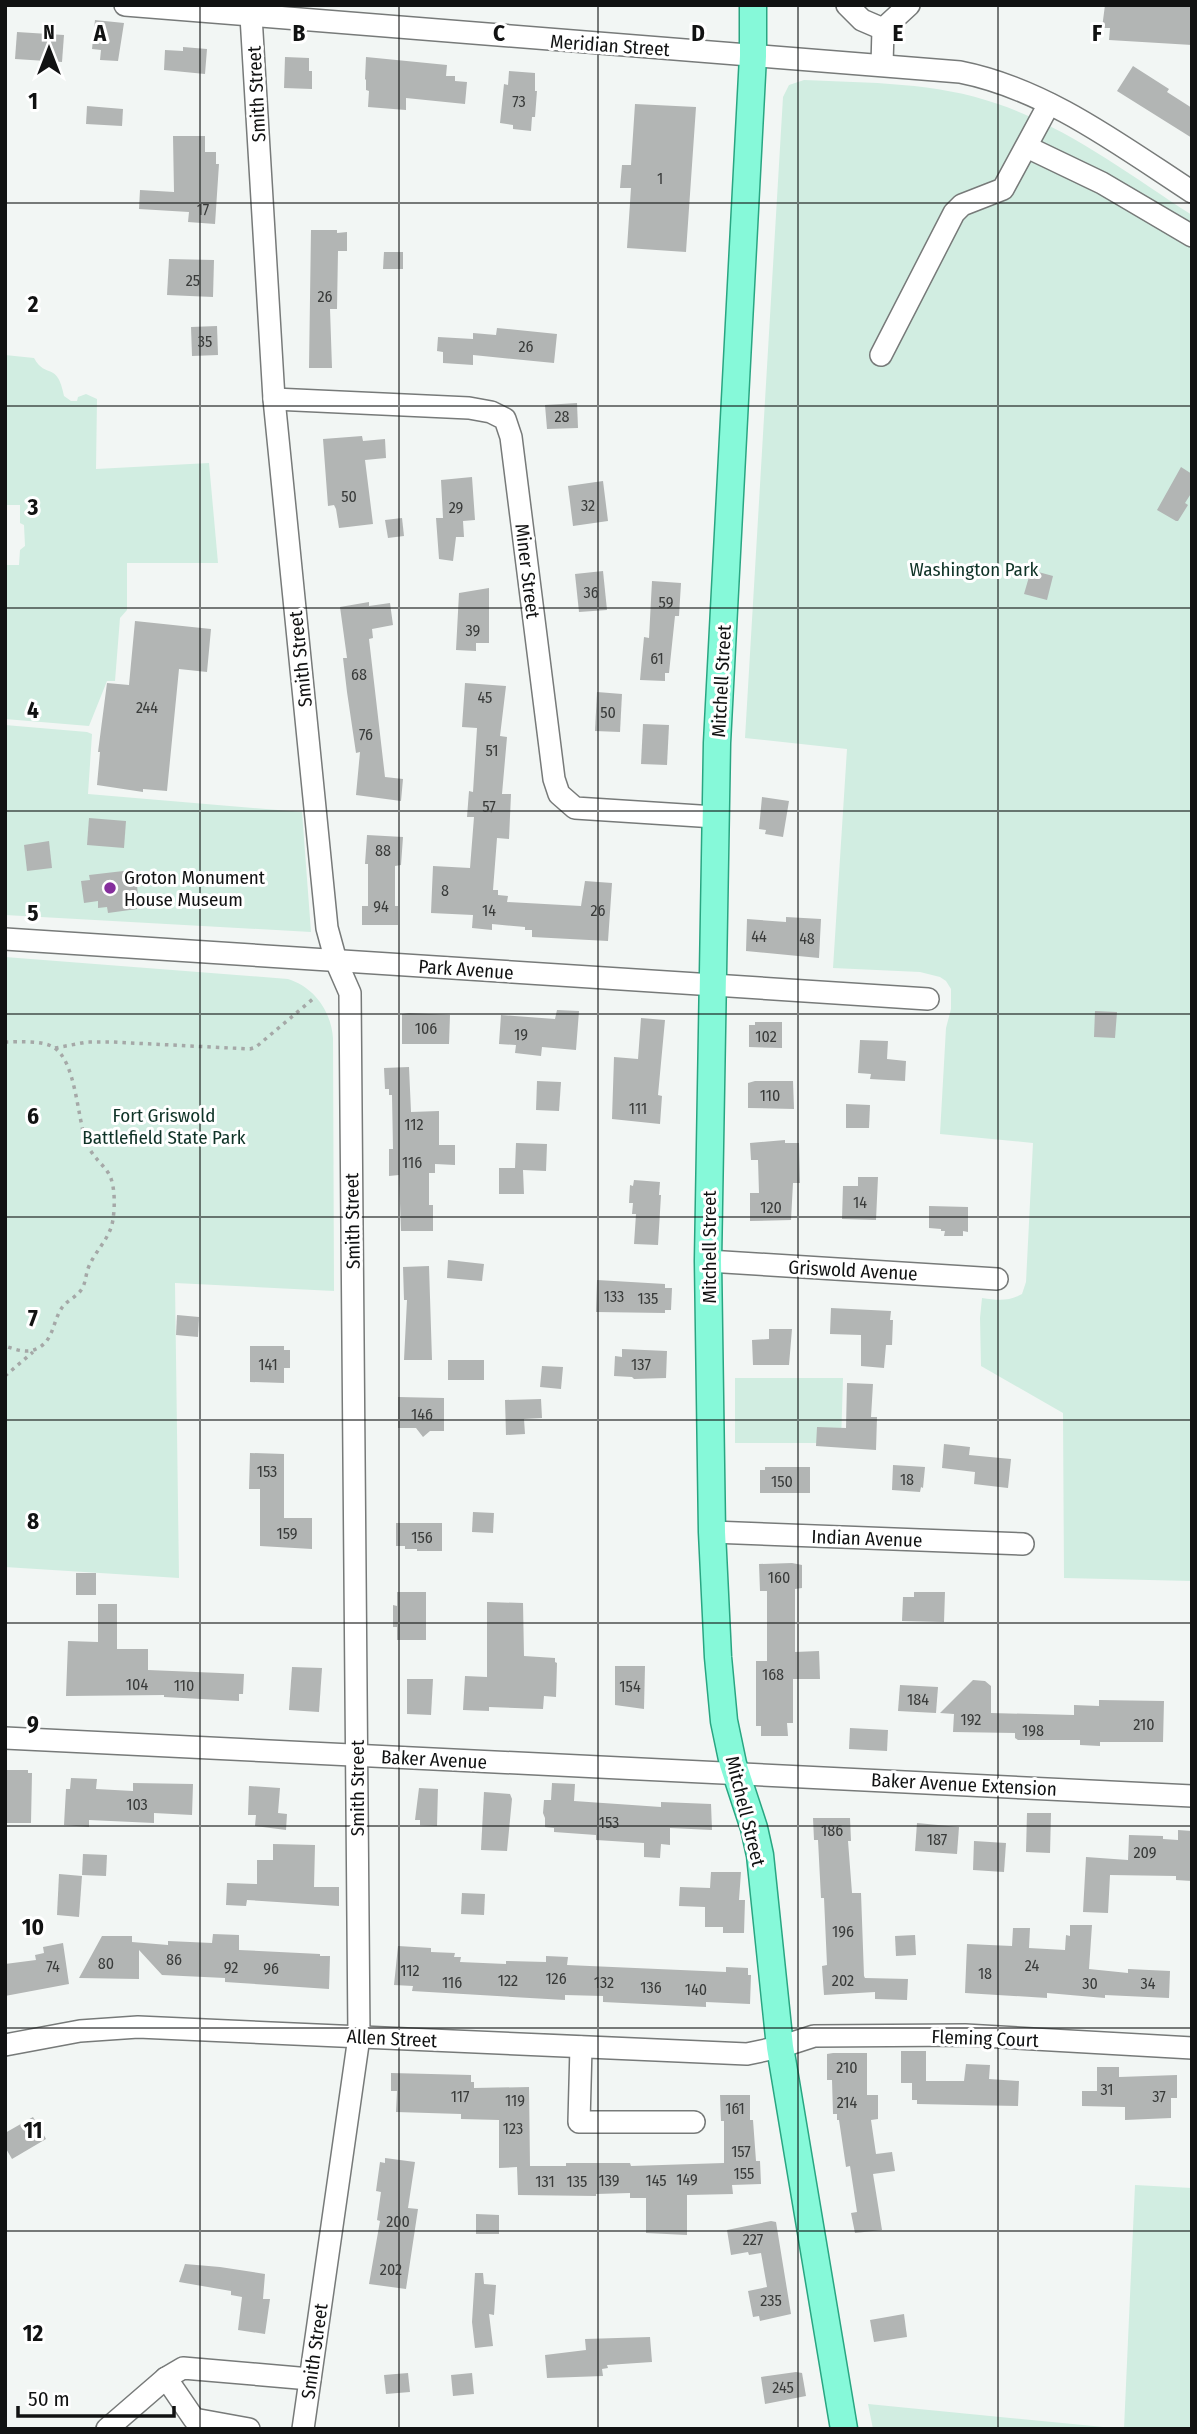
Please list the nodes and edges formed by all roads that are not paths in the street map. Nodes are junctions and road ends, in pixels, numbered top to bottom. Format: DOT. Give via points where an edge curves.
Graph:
graph roads {
  1 [pos="125,5"];
  2 [pos="753,5"];
  3 [pos="909,5"];
  4 [pos="851,7"];
  5 [pos="251,16"];
  6 [pos="883,29"];
  7 [pos="752,55"];
  8 [pos="882,65"];
  9 [pos="1049,104"];
  10 [pos="1027,147"];
  11 [pos="1192,192"];
  12 [pos="1192,236"];
  13 [pos="881,355"];
  14 [pos="274,400"];
  15 [pos="715,817"];
  16 [pos="5,939"];
  17 [pos="336,961"];
  18 [pos="712,985"];
  19 [pos="928,999"];
  20 [pos="708,1261"];
  21 [pos="997,1279"];
  22 [pos="712,1532"];
  23 [pos="1023,1545"];
  24 [pos="5,1738"];
  25 [pos="357,1755"];
  26 [pos="736,1773"];
  27 [pos="1192,1796"];
  28 [pos="359,2037"];
  29 [pos="5,2045"];
  30 [pos="581,2047"];
  31 [pos="780,2047"];
  32 [pos="1192,2048"];
  33 [pos="694,2122"];
  34 [pos="166,2378"];
  35 [pos="310,2379"];
  36 [pos="107,2429"];
  37 [pos="249,2429"];
  38 [pos="303,2429"];
  39 [pos="844,2429"];
  1 -- 5 [label="street, Meridian Street"];
  2 -- 7 [label="main road, Mitchell Street"];
  3 -- 6 [label="street"];
  4 -- 6 [label="street" via="862,20"];
  5 -- 7 [label="street, Meridian Street"];
  5 -- 14 [label="street, Smith Street"];
  6 -- 8 [label="street"];
  7 -- 8 [label="street, Meridian Street"];
  7 -- 15 [label="main road, Mitchell Street"];
  8 -- 9 [label="street, Meridian Street" via="972,74"];
  9 -- 10 [label="street"];
  9 -- 11 [label="street, Meridian Street"];
  10 -- 12 [label="street" via="1102,183"];
  10 -- 13 [label="street" via="1003,189 962,205 954,213"];
  14 -- 15 [label="street, Miner Street" via="470,408 505,419 559,794 575,808"];
  14 -- 17 [label="street, Smith Street" via="327,928"];
  15 -- 18 [label="main road, Mitchell Street"];
  16 -- 17 [label="street, Park Avenue"];
  17 -- 18 [label="street, Park Avenue"];
  17 -- 25 [label="street, Smith Street" via="350,993"];
  18 -- 19 [label="street, Park Avenue"];
  18 -- 20 [label="main road, Mitchell Street"];
  20 -- 21 [label="street, Griswold Avenue"];
  20 -- 22 [label="main road, Mitchell Street"];
  22 -- 23 [label="street, Indian Avenue"];
  22 -- 26 [label="main road, Mitchell Street" via="724,1721"];
  24 -- 25 [label="street, Baker Avenue"];
  25 -- 26 [label="street, Baker Avenue"];
  25 -- 28 [label="street, Smith Street"];
  26 -- 27 [label="street, Baker Avenue Extension"];
  26 -- 31 [label="main road, Mitchell Street" via="760,1855"];
  28 -- 29 [label="street, Allen Street" via="138,2027 80,2031"];
  28 -- 30 [label="street, Allen Street"];
  28 -- 35 [label="street, Smith Street"];
  30 -- 31 [label="street, Allen Street" via="747,2054"];
  30 -- 33 [label="street" via="579,2122"];
  31 -- 32 [label="street, Fleming Court" via="814,2036 965,2035"];
  31 -- 39 [label="main road, Mitchell Street"];
  34 -- 35 [label="street" via="184,2368"];
  34 -- 36 [label="street"];
  34 -- 37 [label="street" via="194,2420"];
  35 -- 38 [label="street, Smith Street"];
}
